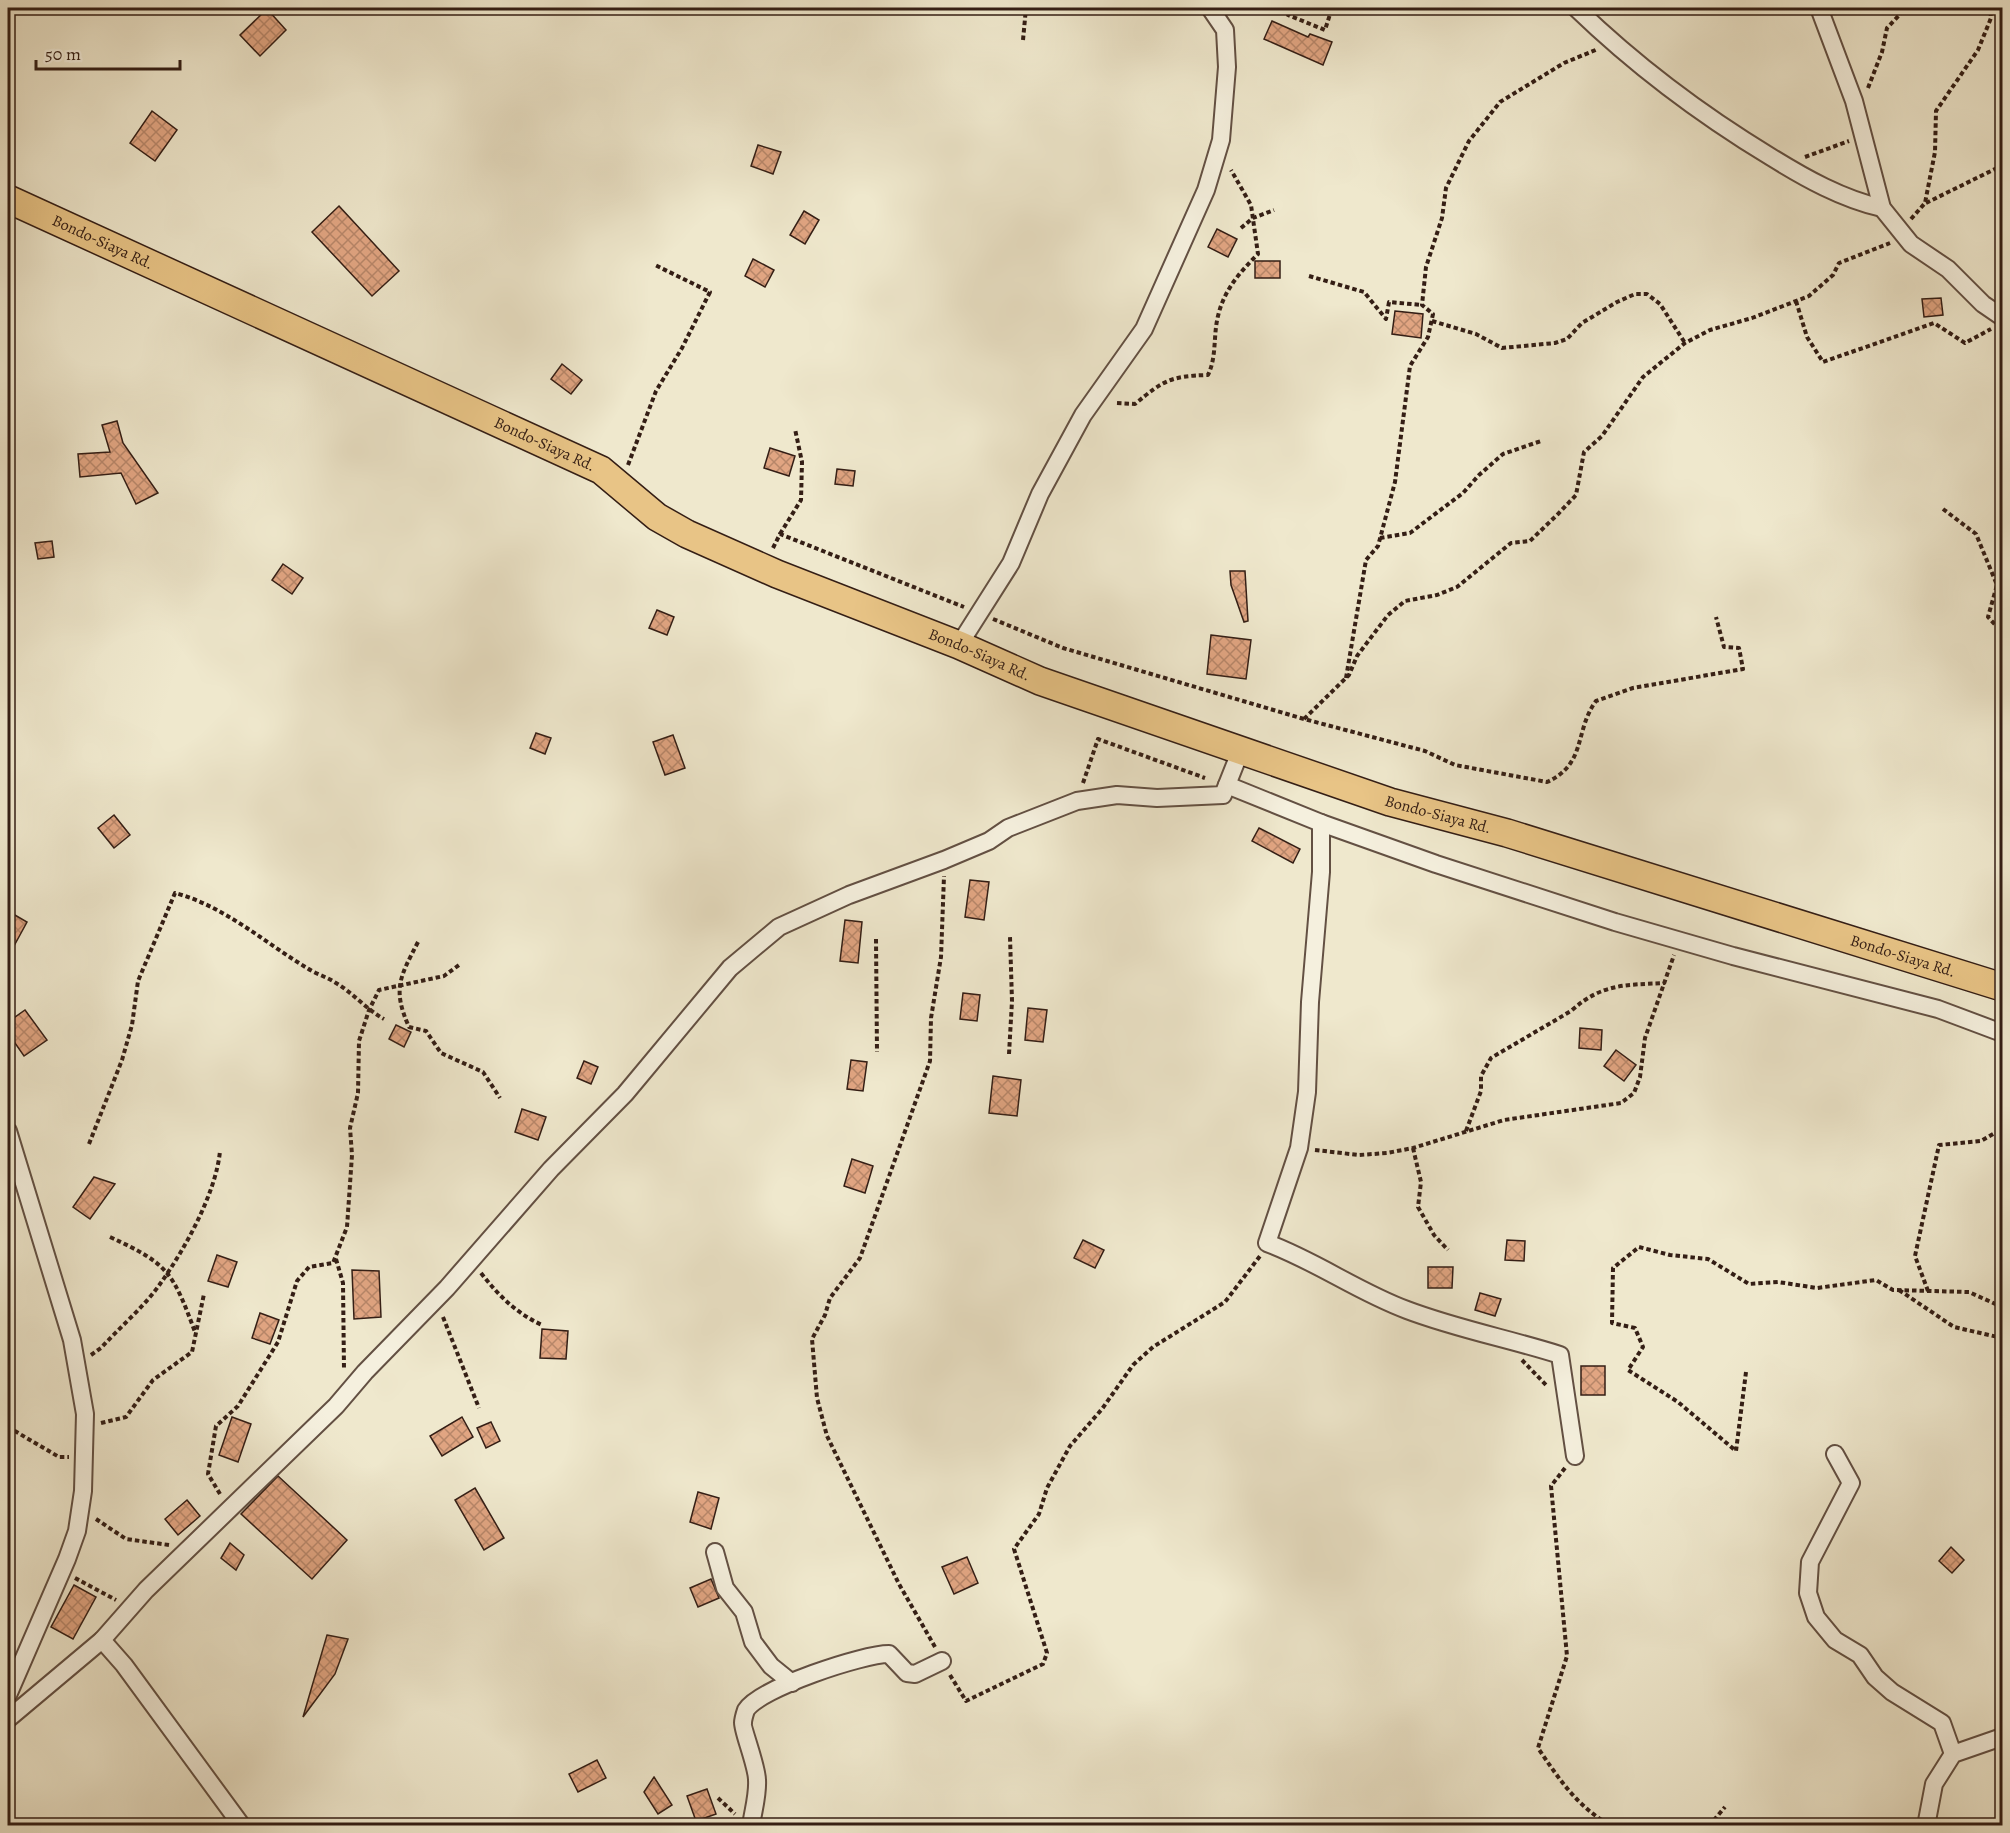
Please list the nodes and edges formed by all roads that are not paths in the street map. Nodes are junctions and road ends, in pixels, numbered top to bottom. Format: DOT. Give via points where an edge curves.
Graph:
graph roads {
  1 [pos="1210,8"];
  2 [pos="1576,8"];
  3 [pos="1819,8"];
  4 [pos="8,199"];
  5 [pos="1882,208"];
  6 [pos="2000,321"];
  7 [pos="959,645"];
  8 [pos="1240,752"];
  9 [pos="1227,785"];
  10 [pos="1321,823"];
  11 [pos="2002,987"];
  12 [pos="2002,1033"];
  13 [pos="8,1131"];
  14 [pos="1835,1454"];
  15 [pos="1575,1456"];
  16 [pos="715,1552"];
  17 [pos="102,1640"];
  18 [pos="942,1660"];
  19 [pos="792,1683"];
  20 [pos="8,1695"];
  21 [pos="8,1719"];
  22 [pos="2002,1737"];
  23 [pos="1953,1754"];
  24 [pos="743,1822"];
  25 [pos="242,1826"];
  26 [pos="1926,1826"];
  1 -- 7 [label="street" via="1222,22 1227,41 1218,148 1206,190 1144,329 1083,415 1040,494 1011,563"];
  2 -- 5 [label="street" via="1613,43 1700,112 1790,168 1865,204"];
  3 -- 5 [label="street" via="1860,120"];
  4 -- 7 [label="highway, Bondo-Siaya Rd." via="601,470 657,517 687,534"];
  5 -- 6 [label="street" via="1911,244 1948,269"];
  7 -- 8 [label="highway, Bondo-Siaya Rd." via="1040,681"];
  8 -- 9 [label="street"];
  8 -- 11 [label="highway, Bondo-Siaya Rd." via="1390,802 1507,833"];
  9 -- 10 [label="street"];
  9 -- 17 [label="street" via="1223,795 1118,795 1077,801 779,927 730,968 625,1094 346,1395 189,1548"];
  10 -- 12 [label="street" via="1504,887 1938,1009"];
  10 -- 15 [label="street" via="1322,872 1310,1002 1307,1092 1299,1148 1267,1243 1407,1310 1560,1355"];
  13 -- 20 [label="street" via="77,1363 85,1423 83,1491 77,1531"];
  14 -- 23 [label="street" via="1851,1483 1810,1562 1808,1593 1816,1617 1835,1640 1860,1655 1875,1677 1892,1692 1942,1723"];
  16 -- 19 [label="street" via="725,1588 744,1612 753,1642 771,1666"];
  17 -- 21 [label="street"];
  17 -- 25 [label="street"];
  18 -- 19 [label="street" via="915,1674 907,1673 889,1654 876,1654 841,1662"];
  19 -- 24 [label="street" via="747,1709 742,1726 752,1751 757,1781"];
  22 -- 23 [label="street"];
  23 -- 26 [label="street" via="1934,1784"];
}
